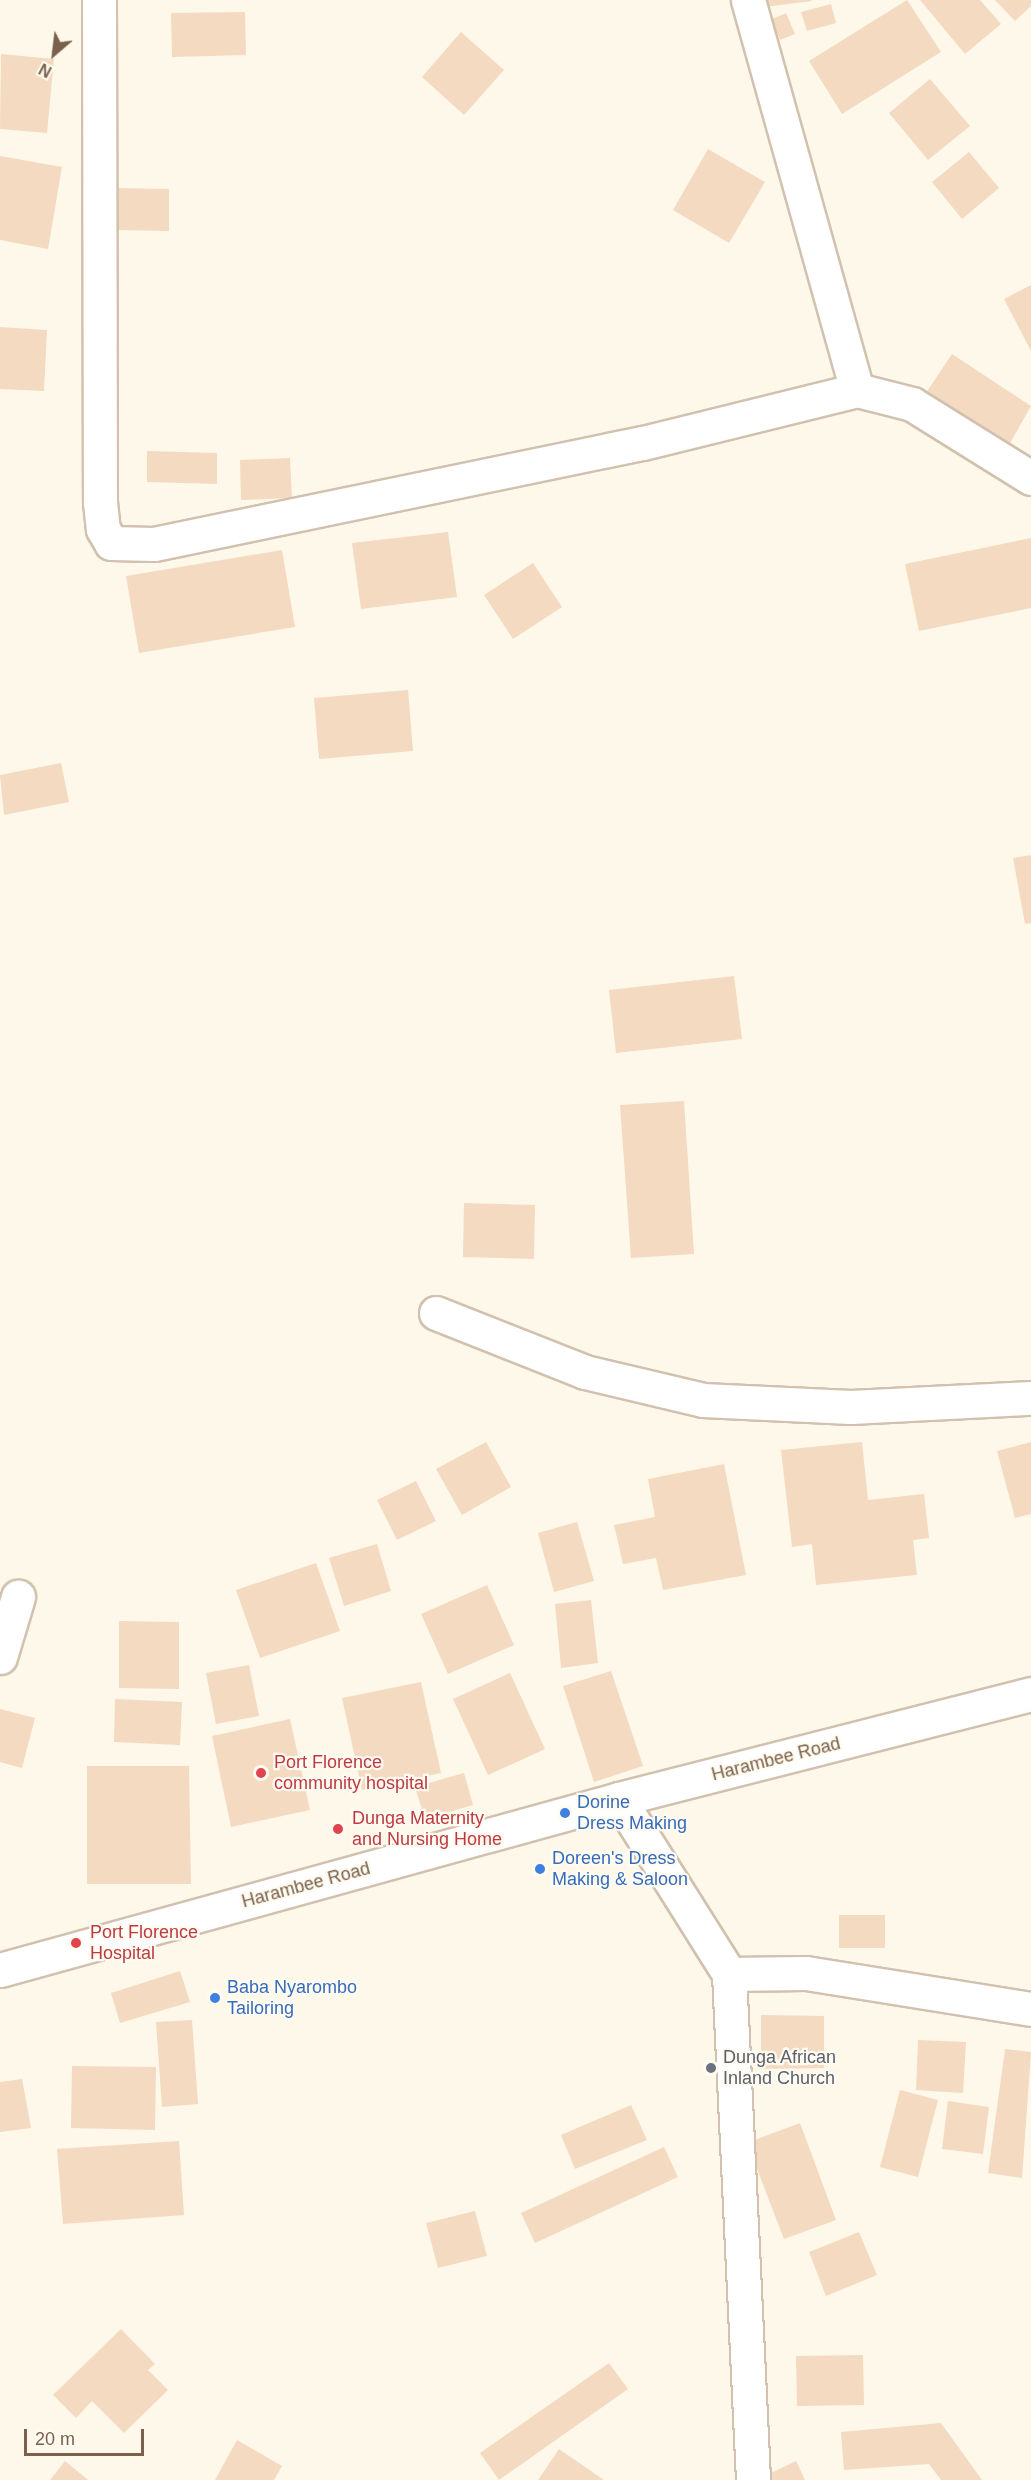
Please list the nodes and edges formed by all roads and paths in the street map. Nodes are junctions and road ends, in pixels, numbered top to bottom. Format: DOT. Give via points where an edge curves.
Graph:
graph roads {
  1 [pos="99,0"];
  2 [pos="748,0"];
  3 [pos="857,390"];
  4 [pos="1031,478"];
  5 [pos="436,1313"];
  6 [pos="1031,1398"];
  7 [pos="18,1597"];
  8 [pos="0,1657"];
  9 [pos="1031,1694"];
  10 [pos="618,1799"];
  11 [pos="0,1970"];
  12 [pos="729,1974"];
  13 [pos="1031,2009"];
  14 [pos="753,2480"];
  1 -- 3 [label="street" via="100,502 103,529 111,543 154,544 642,443"];
  2 -- 3 [label="street"];
  3 -- 4 [label="street" via="912,404"];
  5 -- 6 [label="street" via="585,1372 703,1400 851,1407"];
  7 -- 8 [label="street"];
  9 -- 10 [label="street, Harambee Road"];
  10 -- 11 [label="street, Harambee Road"];
  10 -- 12 [label="street"];
  12 -- 13 [label="street" via="806,1973"];
  12 -- 14 [label="street"];
}
